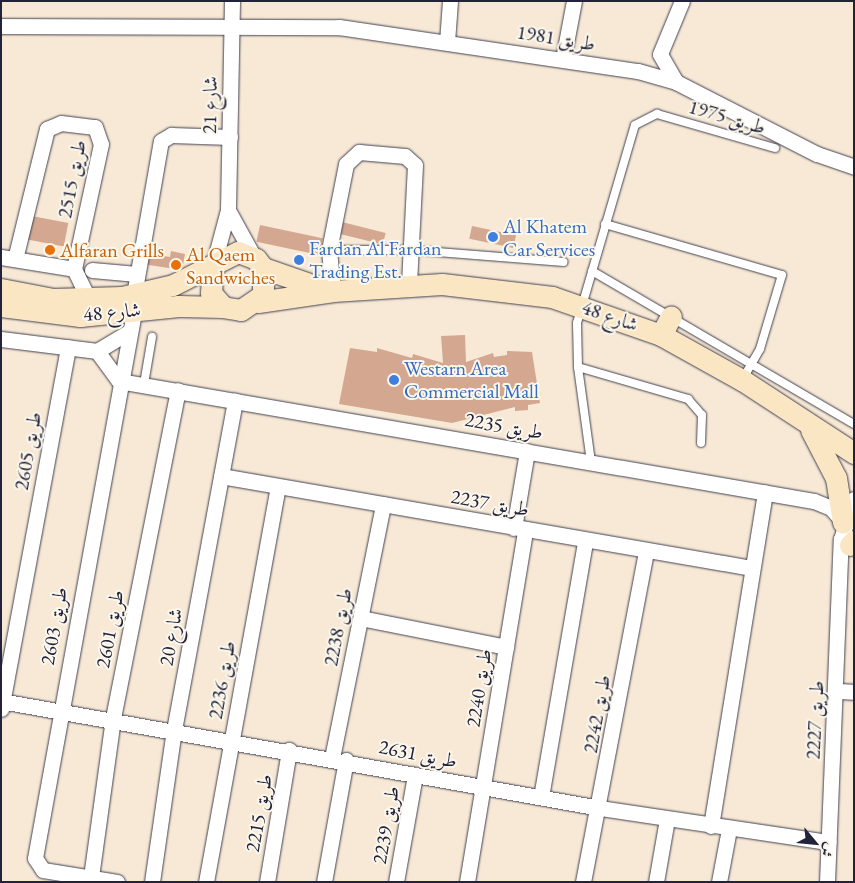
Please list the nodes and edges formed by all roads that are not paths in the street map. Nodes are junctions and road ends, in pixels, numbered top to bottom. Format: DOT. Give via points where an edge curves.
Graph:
graph roads {
  1 [pos="232,1"];
  2 [pos="450,1"];
  3 [pos="574,1"];
  4 [pos="682,1"];
  5 [pos="232,25"];
  6 [pos="1,26"];
  7 [pos="448,42"];
  8 [pos="563,59"];
  9 [pos="676,82"];
  10 [pos="230,137"];
  11 [pos="775,148"];
  12 [pos="854,167"];
  13 [pos="228,210"];
  14 [pos="605,224"];
  15 [pos="329,250"];
  16 [pos="412,250"];
  17 [pos="8,258"];
  18 [pos="564,262"];
  19 [pos="259,264"];
  20 [pos="213,266"];
  21 [pos="74,269"];
  22 [pos="92,270"];
  23 [pos="592,271"];
  24 [pos="137,274"];
  25 [pos="409,286"];
  26 [pos="1,289"];
  27 [pos="333,291"];
  28 [pos="89,300"];
  29 [pos="258,302"];
  30 [pos="582,305"];
  31 [pos="1,306"];
  32 [pos="223,307"];
  33 [pos="132,313"];
  34 [pos="671,316"];
  35 [pos="661,335"];
  36 [pos="152,337"];
  37 [pos="1,338"];
  38 [pos="68,347"];
  39 [pos="97,351"];
  40 [pos="578,367"];
  41 [pos="747,371"];
  42 [pos="118,380"];
  43 [pos="144,384"];
  44 [pos="178,390"];
  45 [pos="235,401"];
  46 [pos="803,420"];
  47 [pos="854,424"];
  48 [pos="701,443"];
  49 [pos="527,451"];
  50 [pos="854,453"];
  51 [pos="591,462"];
  52 [pos="221,476"];
  53 [pos="278,486"];
  54 [pos="765,492"];
  55 [pos="854,499"];
  56 [pos="383,504"];
  57 [pos="520,529"];
  58 [pos="585,541"];
  59 [pos="848,541"];
  60 [pos="646,552"];
  61 [pos="752,568"];
  62 [pos="361,618"];
  63 [pos="506,647"];
  64 [pos="837,691"];
  65 [pos="854,692"];
  66 [pos="2,704"];
  67 [pos="59,711"];
  68 [pos="112,718"];
  69 [pos="174,730"];
  70 [pos="232,740"];
  71 [pos="289,750"];
  72 [pos="339,759"];
  73 [pos="415,775"];
  74 [pos="483,787"];
  75 [pos="541,797"];
  76 [pos="600,808"];
  77 [pos="666,818"];
  78 [pos="711,826"];
  79 [pos="729,829"];
  80 [pos="828,842"];
  81 [pos="91,877"];
  82 [pos="118,882"];
  83 [pos="152,882"];
  84 [pos="206,882"];
  85 [pos="267,882"];
  86 [pos="324,882"];
  87 [pos="396,882"];
  88 [pos="467,882"];
  89 [pos="583,882"];
  90 [pos="656,882"];
  91 [pos="720,882"];
  92 [pos="827,882"];
  1 -- 5 [label="street, شارع 21"];
  2 -- 7 [label="street"];
  3 -- 8 [label="street"];
  4 -- 9 [label="street" via="660,54"];
  5 -- 6 [label="street, طريق 1981"];
  5 -- 7 [label="street, طريق 1981" via="339,27"];
  5 -- 10 [label="street, شارع 21"];
  7 -- 8 [label="street, طريق 1981"];
  8 -- 9 [label="street, طريق 1981"];
  9 -- 12 [label="street, طريق 1981" via="817,154"];
  10 -- 13 [label="street, شارع 21"];
  10 -- 24 [label="street, طريق 2603" via="171,135 161,140"];
  11 -- 14 [label="lane, طريق 1975" via="669,117 645,117 635,125"];
  13 -- 19 [label="street"];
  13 -- 20 [label="street, شارع 21"];
  14 -- 23 [label="lane"];
  14 -- 41 [label="lane" via="782,275"];
  15 -- 16 [label="lane"];
  15 -- 16 [label="street" via="346,164 354,155 366,152 405,156 415,165"];
  15 -- 27 [label="street"];
  16 -- 18 [label="lane"];
  16 -- 25 [label="street"];
  17 -- 21 [label="street"];
  17 -- 21 [label="street, طريق 2515" via="47,129 61,123 95,127 101,144"];
  19 -- 20 [label="street" via="238,252"];
  19 -- 27 [label="street, شارع 48"];
  19 -- 29 [label="street" via="266,286"];
  20 -- 32 [label="street" via="211,293"];
  20 -- 33 [label="street, شارع 48"];
  21 -- 28 [label="street"];
  22 -- 24 [label="street"];
  23 -- 30 [label="lane"];
  23 -- 34 [label="lane"];
  24 -- 33 [label="street, طريق 2603"];
  25 -- 27 [label="street, شارع 48"];
  25 -- 30 [label="street, شارع 48" via="484,287"];
  26 -- 28 [label="street, شارع 48"];
  27 -- 29 [label="street, شارع 48"];
  28 -- 33 [label="street, شارع 48"];
  29 -- 32 [label="street" via="241,310"];
  30 -- 35 [label="street, شارع 48"];
  30 -- 40 [label="lane" via="576,335"];
  31 -- 33 [label="street, شارع 48" via="80,316"];
  32 -- 33 [label="street, شارع 48" via="178,306"];
  33 -- 39 [label="street"];
  33 -- 42 [label="street, طريق 2603"];
  34 -- 35 [label="street"];
  34 -- 41 [label="lane"];
  35 -- 41 [label="street, شارع 48"];
  36 -- 43 [label="lane"];
  37 -- 38 [label="street"];
  38 -- 39 [label="street"];
  38 -- 66 [label="street, طريق 2605"];
  39 -- 42 [label="street"];
  40 -- 48 [label="lane" via="688,399 702,415"];
  40 -- 51 [label="lane"];
  41 -- 46 [label="street, شارع 48"];
  41 -- 47 [label="lane"];
  42 -- 43 [label="street, طريق 2235"];
  42 -- 67 [label="street, طريق 2603"];
  43 -- 44 [label="street, طريق 2235"];
  44 -- 45 [label="street, طريق 2235"];
  44 -- 68 [label="street, طريق 2601"];
  45 -- 49 [label="street, طريق 2235"];
  45 -- 52 [label="street, شارع 20"];
  46 -- 50 [label="street, شارع 48"];
  46 -- 59 [label="street" via="831,464"];
  49 -- 51 [label="street, طريق 2235"];
  49 -- 57 [label="street, طريق 2240"];
  51 -- 54 [label="street, طريق 2235"];
  52 -- 53 [label="street, طريق 2237"];
  52 -- 69 [label="street, شارع 20"];
  53 -- 56 [label="street, طريق 2237"];
  53 -- 70 [label="street, طريق 2236"];
  54 -- 59 [label="street, طريق 2235" via="822,504"];
  54 -- 61 [label="street"];
  55 -- 59 [label="street, طريق 2227"];
  56 -- 57 [label="street, طريق 2237"];
  56 -- 62 [label="street, طريق 2238"];
  57 -- 58 [label="street, طريق 2237"];
  57 -- 63 [label="street, طريق 2240"];
  58 -- 60 [label="street, طريق 2237"];
  58 -- 75 [label="street"];
  59 -- 64 [label="street, طريق 2227"];
  60 -- 61 [label="street, طريق 2237"];
  60 -- 76 [label="street, طريق 2242"];
  61 -- 78 [label="street"];
  62 -- 63 [label="street"];
  62 -- 72 [label="street, طريق 2238"];
  63 -- 74 [label="street, طريق 2240"];
  64 -- 65 [label="street"];
  64 -- 80 [label="street, طريق 2227"];
  66 -- 67 [label="street, طريق 2631"];
  67 -- 68 [label="street, طريق 2631"];
  67 -- 81 [label="street, طريق 2603" via="36,866"];
  68 -- 69 [label="street, طريق 2631"];
  68 -- 81 [label="street, طريق 2601"];
  69 -- 70 [label="street, طريق 2631"];
  69 -- 83 [label="street, شارع 20"];
  70 -- 71 [label="street, طريق 2631"];
  70 -- 84 [label="street, طريق 2236"];
  71 -- 72 [label="street, طريق 2631"];
  71 -- 85 [label="street, طريق 2215"];
  72 -- 73 [label="street, طريق 2631"];
  72 -- 86 [label="street, طريق 2238"];
  73 -- 74 [label="street, طريق 2631"];
  73 -- 87 [label="street, طريق 2239"];
  74 -- 75 [label="street, طريق 2631"];
  74 -- 88 [label="street, طريق 2240"];
  75 -- 76 [label="street, طريق 2631"];
  76 -- 77 [label="street, طريق 2631"];
  76 -- 89 [label="street, طريق 2242"];
  77 -- 78 [label="street, طريق 2631"];
  77 -- 90 [label="street"];
  78 -- 79 [label="street, طريق 2631"];
  79 -- 80 [label="street, طريق 2631"];
  79 -- 91 [label="street"];
  80 -- 92 [label="street, طريق 2227"];
  81 -- 82 [label="street, طريق 2603"];
}
